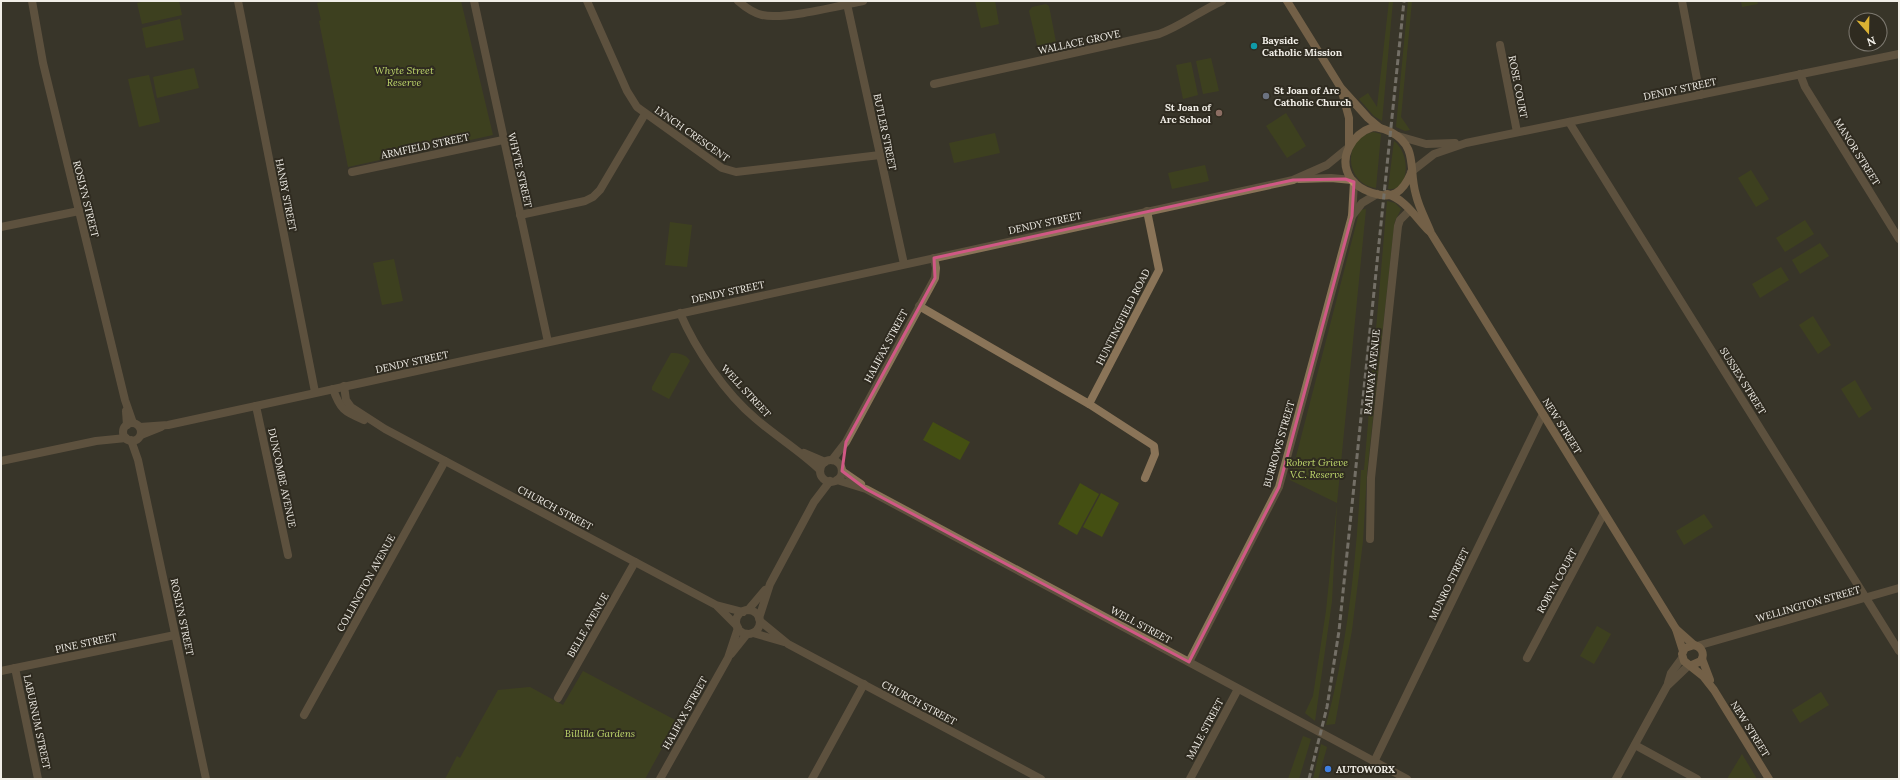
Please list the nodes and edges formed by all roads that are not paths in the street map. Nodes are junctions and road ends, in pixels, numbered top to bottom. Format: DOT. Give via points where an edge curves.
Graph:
graph roads {
  1 [pos="32,1"];
  2 [pos="238,1"];
  3 [pos="474,1"];
  4 [pos="587,1"];
  5 [pos="738,1"];
  6 [pos="863,1"];
  7 [pos="1222,1"];
  8 [pos="1287,1"];
  9 [pos="1682,1"];
  10 [pos="847,4"];
  11 [pos="1500,45"];
  12 [pos="1899,54"];
  13 [pos="1800,74"];
  14 [pos="934,84"];
  15 [pos="1340,88"];
  16 [pos="1700,95"];
  17 [pos="645,114"];
  18 [pos="1569,122"];
  19 [pos="1381,128"];
  20 [pos="1517,132"];
  21 [pos="1398,136"];
  22 [pos="503,140"];
  23 [pos="1466,143"];
  24 [pos="1349,146"];
  25 [pos="880,155"];
  26 [pos="352,172"];
  27 [pos="1411,173"];
  28 [pos="1293,180"];
  29 [pos="1353,181"];
  30 [pos="1377,194"];
  31 [pos="1387,194"];
  32 [pos="1419,204"];
  33 [pos="79,211"];
  34 [pos="1148,211"];
  35 [pos="1409,211"];
  36 [pos="520,215"];
  37 [pos="1352,216"];
  38 [pos="1,227"];
  39 [pos="1431,233"];
  40 [pos="1899,238"];
  41 [pos="934,258"];
  42 [pos="904,264"];
  43 [pos="919,306"];
  44 [pos="680,313"];
  45 [pos="548,342"];
  46 [pos="344,386"];
  47 [pos="333,389"];
  48 [pos="315,392"];
  49 [pos="1089,404"];
  50 [pos="256,406"];
  51 [pos="1543,414"];
  52 [pos="385,429"];
  53 [pos="132,432"];
  54 [pos="846,442"];
  55 [pos="797,451"];
  56 [pos="1,461"];
  57 [pos="445,461"];
  58 [pos="829,461"];
  59 [pos="841,468"];
  60 [pos="821,474"];
  61 [pos="1145,478"];
  62 [pos="834,481"];
  63 [pos="866,489"];
  64 [pos="814,502"];
  65 [pos="1604,513"];
  66 [pos="1370,539"];
  67 [pos="288,555"];
  68 [pos="635,562"];
  69 [pos="770,584"];
  70 [pos="1899,588"];
  71 [pos="1866,597"];
  72 [pos="716,605"];
  73 [pos="745,611"];
  74 [pos="760,619"];
  75 [pos="737,627"];
  76 [pos="1676,628"];
  77 [pos="750,634"];
  78 [pos="175,635"];
  79 [pos="1722,639"];
  80 [pos="788,644"];
  81 [pos="1696,645"];
  82 [pos="1899,651"];
  83 [pos="1683,654"];
  84 [pos="1702,656"];
  85 [pos="728,658"];
  86 [pos="1527,658"];
  87 [pos="1189,662"];
  88 [pos="1690,665"];
  89 [pos="15,668"];
  90 [pos="1,671"];
  91 [pos="864,684"];
  92 [pos="1668,686"];
  93 [pos="1238,689"];
  94 [pos="1714,690"];
  95 [pos="558,698"];
  96 [pos="304,714"];
  97 [pos="1635,745"];
  98 [pos="1374,762"];
  99 [pos="38,779"];
  100 [pos="206,779"];
  101 [pos="660,779"];
  102 [pos="812,779"];
  103 [pos="1041,779"];
  104 [pos="1190,779"];
  105 [pos="1407,779"];
  106 [pos="1616,779"];
  107 [pos="1697,779"];
  108 [pos="1769,779"];
  1 -- 33 [label="street, ROSLYN STREET" via="43,63"];
  2 -- 48 [label="street, HANBY STREET"];
  3 -- 22 [label="street, WHYTE STREET"];
  4 -- 17 [label="street, LYNCH CRESCENT" via="627,91"];
  5 -- 10 [label="street" via="753,12 769,16 790,15"];
  6 -- 10 [label="street"];
  7 -- 14 [label="street, WALLACE GROVE" via="1181,25 1159,34"];
  8 -- 15 [label="main road"];
  9 -- 16 [label="street"];
  10 -- 25 [label="street, BUTLER STREET"];
  11 -- 20 [label="street, ROSE COURT"];
  12 -- 13 [label="street, DENDY STREET"];
  13 -- 16 [label="street, DENDY STREET"];
  13 -- 40 [label="street, MANOR STREET" via="1805,87"];
  15 -- 19 [label="main road"];
  15 -- 24 [label="main road" via="1349,115"];
  16 -- 18 [label="street, DENDY STREET"];
  17 -- 25 [label="street, LYNCH CRESCENT" via="715,164 730,171"];
  17 -- 36 [label="street" via="600,190 593,197"];
  18 -- 20 [label="street, DENDY STREET"];
  18 -- 71 [label="street, SUSSEX STREET"];
  19 -- 21 [label="main road"];
  19 -- 24 [label="main road" via="1373,127 1364,131"];
  20 -- 23 [label="street, DENDY STREET"];
  21 -- 23 [label="street, DENDY STREET" via="1426,144"];
  21 -- 27 [label="main road" via="1405,141 1409,150"];
  22 -- 26 [label="street, ARMFIELD STREET"];
  22 -- 36 [label="street, WHYTE STREET"];
  23 -- 27 [label="street, DENDY STREET" via="1434,154"];
  24 -- 28 [label="street, DENDY STREET" via="1327,165"];
  24 -- 29 [label="main road" via="1346,166"];
  25 -- 42 [label="street, BUTLER STREET"];
  27 -- 31 [label="main road" via="1398,192"];
  27 -- 32 [label="main road, NEW STREET"];
  28 -- 29 [label="street, DENDY STREET" via="1331,178"];
  28 -- 34 [label="street, DENDY STREET"];
  29 -- 30 [label="main road"];
  29 -- 37 [label="street, BURROWS STREET"];
  30 -- 31 [label="main road"];
  30 -- 37 [label="street, BURROWS STREET" via="1362,202"];
  31 -- 35 [label="main road, NEW STREET" via="1398,199"];
  32 -- 35 [label="main road"];
  32 -- 39 [label="main road, NEW STREET"];
  33 -- 38 [label="street"];
  33 -- 53 [label="street, ROSLYN STREET"];
  34 -- 41 [label="street, DENDY STREET"];
  34 -- 49 [label="street, HUNTINGFIELD ROAD" via="1159,270"];
  35 -- 39 [label="main road, NEW STREET"];
  35 -- 66 [label="street, RAILWAY AVENUE" via="1398,226 1372,472"];
  36 -- 45 [label="street, WHYTE STREET"];
  37 -- 87 [label="street, BURROWS STREET" via="1279,487"];
  39 -- 51 [label="main road, NEW STREET"];
  41 -- 42 [label="street, DENDY STREET"];
  41 -- 43 [label="street, HALIFAX STREET" via="935,278"];
  42 -- 44 [label="street, DENDY STREET"];
  43 -- 49 [label="street"];
  43 -- 54 [label="street, HALIFAX STREET"];
  44 -- 45 [label="street, DENDY STREET"];
  44 -- 55 [label="street, WELL STREET" via="719,379 755,418"];
  45 -- 46 [label="street, DENDY STREET"];
  46 -- 47 [label="street, DENDY STREET"];
  46 -- 52 [label="street, CHURCH STREET" via="346,400 351,407"];
  47 -- 48 [label="street, DENDY STREET"];
  47 -- 52 [label="street, CHURCH STREET" via="337,402 344,411"];
  48 -- 50 [label="street, DENDY STREET"];
  49 -- 61 [label="street" via="1154,446 1155,454"];
  50 -- 53 [label="street, DENDY STREET"];
  50 -- 67 [label="street, DUNCOMBE AVENUE"];
  51 -- 65 [label="main road, NEW STREET"];
  51 -- 98 [label="street, MUNRO STREET"];
  52 -- 57 [label="street, CHURCH STREET"];
  53 -- 56 [label="street, DENDY STREET"];
  53 -- 78 [label="street, ROSLYN STREET"];
  54 -- 58 [label="street, HALIFAX STREET"];
  54 -- 59 [label="street, HALIFAX STREET"];
  55 -- 58 [label="street, WELL STREET"];
  55 -- 60 [label="street, WELL STREET"];
  57 -- 68 [label="street, CHURCH STREET"];
  57 -- 96 [label="street, COLLINGTON AVENUE"];
  58 -- 59 [label="street, WELL STREET"];
  58 -- 60 [label="street, HALIFAX STREET"];
  59 -- 62 [label="street, HALIFAX STREET"];
  59 -- 63 [label="street, WELL STREET"];
  60 -- 62 [label="street, WELL STREET"];
  60 -- 64 [label="street"];
  62 -- 63 [label="street, WELL STREET"];
  62 -- 64 [label="street"];
  63 -- 87 [label="street, WELL STREET"];
  64 -- 69 [label="street"];
  65 -- 76 [label="main road, NEW STREET"];
  65 -- 86 [label="street, ROBYN COURT"];
  68 -- 72 [label="street, CHURCH STREET"];
  68 -- 95 [label="street, BELLE AVENUE"];
  69 -- 73 [label="street"];
  69 -- 74 [label="street"];
  70 -- 71 [label="street, WELLINGTON STREET"];
  71 -- 79 [label="street, WELLINGTON STREET"];
  71 -- 82 [label="street, SUSSEX STREET"];
  72 -- 73 [label="street, CHURCH STREET"];
  72 -- 75 [label="street, CHURCH STREET"];
  73 -- 74 [label="street" via="755,612"];
  73 -- 75 [label="street" via="737,618"];
  74 -- 77 [label="street" via="759,628"];
  74 -- 80 [label="street, CHURCH STREET"];
  75 -- 77 [label="street"];
  75 -- 85 [label="street, HALIFAX STREET"];
  76 -- 81 [label="main road, NEW STREET"];
  76 -- 83 [label="main road, NEW STREET"];
  77 -- 80 [label="street, CHURCH STREET"];
  77 -- 85 [label="street, HALIFAX STREET"];
  78 -- 89 [label="street, PINE STREET"];
  78 -- 100 [label="street, ROSLYN STREET"];
  79 -- 81 [label="street, WELLINGTON STREET"];
  79 -- 84 [label="street, WELLINGTON STREET" via="1708,647"];
  80 -- 91 [label="street, CHURCH STREET"];
  81 -- 83 [label="main road" via="1687,646"];
  81 -- 84 [label="main road"];
  83 -- 88 [label="main road"];
  83 -- 92 [label="street" via="1671,672"];
  84 -- 88 [label="main road" via="1698,664"];
  84 -- 94 [label="main road, NEW STREET"];
  85 -- 101 [label="street, HALIFAX STREET"];
  87 -- 93 [label="street, WELL STREET"];
  88 -- 92 [label="street"];
  88 -- 94 [label="main road, NEW STREET"];
  89 -- 90 [label="street, PINE STREET"];
  89 -- 99 [label="street, LABURNUM STREET"];
  91 -- 102 [label="street"];
  91 -- 103 [label="street, CHURCH STREET"];
  92 -- 97 [label="street"];
  93 -- 98 [label="street, WELL STREET"];
  93 -- 104 [label="street, MALE STREET"];
  94 -- 108 [label="main road, NEW STREET"];
  97 -- 106 [label="street"];
  97 -- 107 [label="street"];
  98 -- 105 [label="street, WELL STREET"];
}
